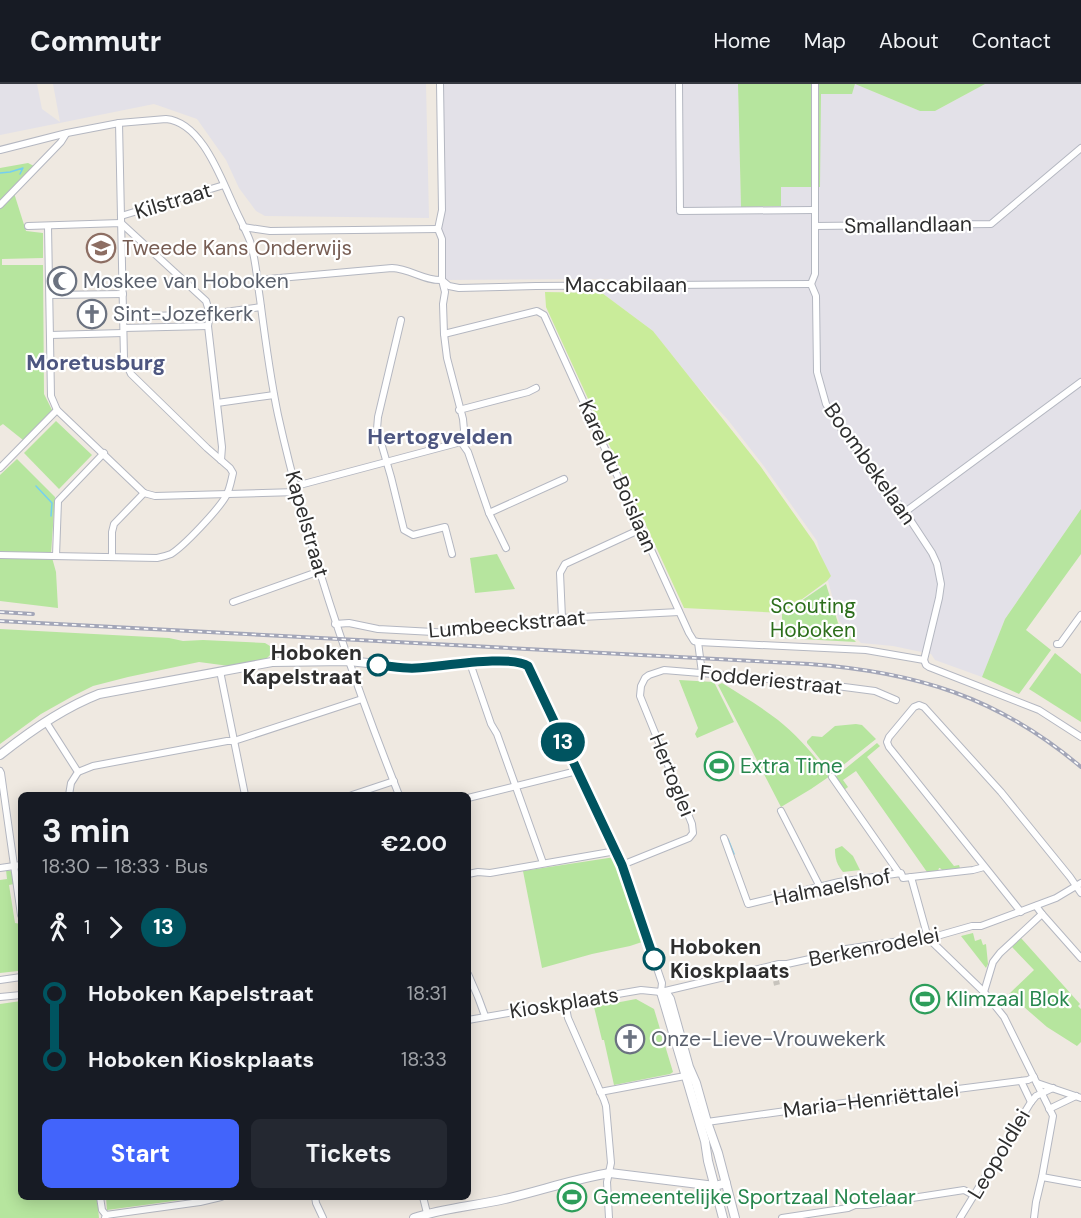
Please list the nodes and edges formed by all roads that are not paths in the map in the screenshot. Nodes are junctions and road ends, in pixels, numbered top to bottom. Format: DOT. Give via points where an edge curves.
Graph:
graph roads {
  1 [pos="440,84"];
  2 [pos="679,84"];
  3 [pos="815,84"];
  4 [pos="119,123"];
  5 [pos="67,133"];
  6 [pos="1081,148"];
  7 [pos="0,150"];
  8 [pos="224,185"];
  9 [pos="0,205"];
  10 [pos="814,210"];
  11 [pos="121,220"];
  12 [pos="28,226"];
  13 [pos="48,226"];
  14 [pos="815,226"];
  15 [pos="243,227"];
  16 [pos="257,229"];
  17 [pos="438,229"];
  18 [pos="251,243"];
  19 [pos="257,279"];
  20 [pos="442,280"];
  21 [pos="811,284"];
  22 [pos="123,294"];
  23 [pos="50,295"];
  24 [pos="261,307"];
  25 [pos="210,314"];
  26 [pos="124,317"];
  27 [pos="401,320"];
  28 [pos="208,326"];
  29 [pos="124,331"];
  30 [pos="444,334"];
  31 [pos="50,335"];
  32 [pos="1081,382"];
  33 [pos="536,388"];
  34 [pos="274,395"];
  35 [pos="217,403"];
  36 [pos="57,410"];
  37 [pos="459,410"];
  38 [pos="462,442"];
  39 [pos="104,453"];
  40 [pos="221,460"];
  41 [pos="386,462"];
  42 [pos="0,468"];
  43 [pos="564,479"];
  44 [pos="296,489"];
  45 [pos="144,493"];
  46 [pos="228,494"];
  47 [pos="905,512"];
  48 [pos="489,513"];
  49 [pos="641,529"];
  50 [pos="506,548"];
  51 [pos="452,554"];
  52 [pos="0,555"];
  53 [pos="56,556"];
  54 [pos="112,557"];
  55 [pos="320,571"];
  56 [pos="233,602"];
  57 [pos="679,612"];
  58 [pos="1081,615"];
  59 [pos="562,618"];
  60 [pos="335,624"];
  61 [pos="1075,624"];
  62 [pos="1081,628"];
  63 [pos="698,642"];
  64 [pos="1057,644"];
  65 [pos="924,660"];
  66 [pos="349,661"];
  67 [pos="470,663"];
  68 [pos="526,664"];
  69 [pos="220,671"];
  70 [pos="702,673"];
  71 [pos="645,678"];
  72 [pos="362,699"];
  73 [pos="896,700"];
  74 [pos="46,722"];
  75 [pos="1081,737"];
  76 [pos="234,741"];
  77 [pos="0,755"];
  78 [pos="0,771"];
  79 [pos="577,771"];
  80 [pos="78,772"];
  81 [pos="832,777"];
  82 [pos="394,781"];
  83 [pos="514,786"];
  84 [pos="70,792"];
  85 [pos="244,792"];
  86 [pos="360,792"];
  87 [pos="398,792"];
  88 [pos="471,797"];
  89 [pos="781,811"];
  90 [pos="724,838"];
  91 [pos="616,851"];
  92 [pos="543,863"];
  93 [pos="18,865"];
  94 [pos="622,865"];
  95 [pos="984,867"];
  96 [pos="0,868"];
  97 [pos="471,873"];
  98 [pos="899,873"];
  99 [pos="911,878"];
  100 [pos="1078,885"];
  101 [pos="820,887"];
  102 [pos="1081,893"];
  103 [pos="1036,906"];
  104 [pos="1021,912"];
  105 [pos="1042,914"];
  106 [pos="928,938"];
  107 [pos="1081,958"];
  108 [pos="18,977"];
  109 [pos="0,980"];
  110 [pos="471,981"];
  111 [pos="661,992"];
  112 [pos="984,992"];
  113 [pos="18,995"];
  114 [pos="0,997"];
  115 [pos="565,1003"];
  116 [pos="485,1016"];
  117 [pos="471,1019"];
  118 [pos="685,1076"];
  119 [pos="1036,1080"];
  120 [pos="1021,1081"];
  121 [pos="1053,1088"];
  122 [pos="600,1092"];
  123 [pos="1042,1093"];
  124 [pos="1079,1097"];
  125 [pos="1030,1102"];
  126 [pos="1049,1109"];
  127 [pos="707,1122"];
  128 [pos="610,1173"];
  129 [pos="1042,1177"];
  130 [pos="726,1183"];
  131 [pos="1081,1184"];
  132 [pos="715,1186"];
  133 [pos="974,1195"];
  134 [pos="100,1200"];
  135 [pos="208,1200"];
  136 [pos="315,1200"];
  137 [pos="424,1200"];
  138 [pos="427,1213"];
  139 [pos="106,1216"];
  140 [pos="323,1218"];
  141 [pos="414,1218"];
  142 [pos="609,1218"];
  143 [pos="723,1218"];
  144 [pos="735,1218"];
  145 [pos="782,1218"];
  146 [pos="960,1218"];
  147 [pos="1034,1218"];
  1 -- 17 [label="street" via="442,210"];
  2 -- 10 [label="street" via="680,211"];
  3 -- 10 [label="street, Boombekelaan"];
  4 -- 5 [label="street"];
  4 -- 8 [label="street, Kapelstraat" via="166,118 180,123 209,154"];
  4 -- 11 [label="street"];
  5 -- 7 [label="street"];
  5 -- 9 [label="street"];
  6 -- 14 [label="street, Smallandlaan" via="991,224"];
  8 -- 11 [label="street, Kilstraat"];
  8 -- 15 [label="street, Kapelstraat"];
  10 -- 14 [label="street, Boombekelaan"];
  11 -- 13 [label="street, Kilstraat"];
  11 -- 22 [label="street"];
  11 -- 25 [label="street" via="206,301"];
  12 -- 13 [label="street, Kilstraat"];
  13 -- 23 [label="street"];
  14 -- 21 [label="street, Boombekelaan" via="815,274"];
  15 -- 16 [label="street"];
  15 -- 18 [label="street, Kapelstraat"];
  16 -- 17 [label="street"];
  16 -- 18 [label="street"];
  17 -- 20 [label="street" via="442,239"];
  18 -- 19 [label="street, Kapelstraat"];
  19 -- 20 [label="street, Maccabilaan" via="392,268 433,281"];
  19 -- 24 [label="street, Kapelstraat"];
  20 -- 21 [label="street, Maccabilaan" via="459,288"];
  20 -- 30 [label="street"];
  21 -- 47 [label="street, Boombekelaan" via="816,296 817,372 826,404"];
  22 -- 23 [label="street"];
  22 -- 26 [label="street"];
  23 -- 31 [label="street"];
  24 -- 25 [label="street"];
  24 -- 34 [label="street, Kapelstraat"];
  25 -- 26 [label="street"];
  25 -- 28 [label="street"];
  26 -- 29 [label="street"];
  27 -- 41 [label="street" via="378,419"];
  28 -- 29 [label="street"];
  28 -- 35 [label="street"];
  29 -- 31 [label="street"];
  29 -- 40 [label="street" via="124,359 131,374"];
  30 -- 37 [label="street"];
  30 -- 49 [label="street, Karel du Boislaan" via="537,311 544,315"];
  31 -- 36 [label="street" via="51,396"];
  32 -- 47 [label="street"];
  33 -- 37 [label="street"];
  34 -- 35 [label="street"];
  34 -- 44 [label="street, Kapelstraat"];
  35 -- 40 [label="street"];
  36 -- 39 [label="street"];
  36 -- 42 [label="street"];
  37 -- 38 [label="street" via="464,430"];
  38 -- 41 [label="street"];
  38 -- 48 [label="street"];
  39 -- 45 [label="street"];
  39 -- 53 [label="street" via="58,501"];
  40 -- 46 [label="street" via="233,473"];
  41 -- 44 [label="street"];
  41 -- 51 [label="street" via="404,530 413,535 445,527"];
  43 -- 48 [label="street"];
  44 -- 46 [label="street"];
  44 -- 55 [label="street, Kapelstraat"];
  45 -- 46 [label="street"];
  45 -- 54 [label="street" via="114,524"];
  46 -- 54 [label="street" via="184,543 167,556"];
  47 -- 65 [label="street, Boombekelaan" via="932,554 940,575 939,598"];
  48 -- 50 [label="street"];
  49 -- 57 [label="street, Karel du Boislaan"];
  49 -- 59 [label="street" via="565,564 560,573"];
  52 -- 53 [label="street"];
  53 -- 54 [label="street"];
  55 -- 56 [label="street"];
  55 -- 60 [label="street, Kapelstraat"];
  57 -- 59 [label="street, Lumbeeckstraat"];
  57 -- 63 [label="street, Karel du Boislaan" via="691,638"];
  58 -- 61 [label="street"];
  59 -- 60 [label="street, Lumbeeckstraat" via="452,633"];
  60 -- 66 [label="street, Kapelstraat"];
  61 -- 62 [label="street"];
  61 -- 64 [label="street"];
  63 -- 65 [label="street" via="882,651"];
  63 -- 70 [label="street"];
  65 -- 75 [label="street" via="929,667 1039,710"];
  66 -- 67 [label="street" via="414,668"];
  66 -- 69 [label="street" via="272,662"];
  66 -- 72 [label="street, Kapelstraat"];
  67 -- 68 [label="street"];
  67 -- 83 [label="street"];
  68 -- 79 [label="street"];
  69 -- 74 [label="street" via="99,694"];
  69 -- 76 [label="street"];
  70 -- 71 [label="street, Fodderiestraat" via="664,670"];
  70 -- 73 [label="street, Fodderiestraat" via="851,687"];
  71 -- 94 [label="street, Hertoglei" via="640,696 693,833"];
  72 -- 76 [label="street"];
  72 -- 82 [label="street, Kapelstraat"];
  74 -- 77 [label="street"];
  74 -- 80 [label="street"];
  76 -- 80 [label="street"];
  76 -- 85 [label="street"];
  78 -- 93 [label="street"];
  79 -- 83 [label="street"];
  79 -- 91 [label="street"];
  80 -- 84 [label="street"];
  81 -- 98 [label="street"];
  82 -- 86 [label="street"];
  82 -- 87 [label="street, Kapelstraat"];
  83 -- 88 [label="street"];
  83 -- 92 [label="street"];
  89 -- 101 [label="street"];
  90 -- 101 [label="street, Halmaelshof" via="748,904"];
  91 -- 92 [label="street"];
  91 -- 94 [label="street"];
  92 -- 97 [label="street"];
  93 -- 96 [label="street"];
  94 -- 111 [label="street" via="662,983"];
  95 -- 99 [label="street, Halmaelshof"];
  95 -- 100 [label="street" via="888,745 889,737 914,707 924,707"];
  95 -- 104 [label="street"];
  98 -- 99 [label="street, Halmaelshof" via="903,878"];
  98 -- 101 [label="street, Halmaelshof"];
  99 -- 106 [label="street"];
  100 -- 102 [label="street"];
  100 -- 103 [label="street, Berkenrodelei"];
  103 -- 104 [label="street, Berkenrodelei"];
  103 -- 105 [label="street"];
  104 -- 106 [label="street, Berkenrodelei"];
  105 -- 107 [label="street"];
  105 -- 112 [label="street" via="993,962"];
  106 -- 111 [label="street, Berkenrodelei" via="846,950"];
  106 -- 112 [label="street"];
  108 -- 109 [label="street"];
  110 -- 116 [label="street"];
  111 -- 115 [label="street, Kioskplaats" via="641,990"];
  111 -- 118 [label="street"];
  111 -- 127 [label="street" via="670,999"];
  112 -- 119 [label="street" via="1004,1017"];
  113 -- 114 [label="street"];
  115 -- 116 [label="street, Kioskplaats"];
  115 -- 122 [label="street"];
  116 -- 117 [label="street, Kioskplaats"];
  118 -- 122 [label="street"];
  118 -- 132 [label="street"];
  119 -- 120 [label="street, Maria-Henriëttalei"];
  119 -- 121 [label="street"];
  119 -- 123 [label="street"];
  120 -- 125 [label="street"];
  120 -- 127 [label="street, Maria-Henriëttalei"];
  121 -- 123 [label="street, Leopoldlei"];
  121 -- 124 [label="street"];
  122 -- 128 [label="street" via="606,1106"];
  123 -- 125 [label="street, Leopoldlei"];
  123 -- 126 [label="street"];
  124 -- 126 [label="street"];
  125 -- 133 [label="street, Leopoldlei"];
  126 -- 129 [label="street" via="1053,1116"];
  127 -- 130 [label="street"];
  128 -- 132 [label="street"];
  128 -- 138 [label="street" via="506,1199"];
  128 -- 142 [label="street"];
  129 -- 131 [label="street"];
  129 -- 147 [label="street"];
  130 -- 132 [label="street"];
  130 -- 144 [label="street"];
  132 -- 143 [label="street"];
  133 -- 145 [label="street" via="964,1190"];
  133 -- 146 [label="street, Leopoldlei"];
  134 -- 139 [label="street"];
  135 -- 139 [label="street"];
  136 -- 140 [label="street"];
  137 -- 138 [label="street"];
  138 -- 141 [label="street"];
}
